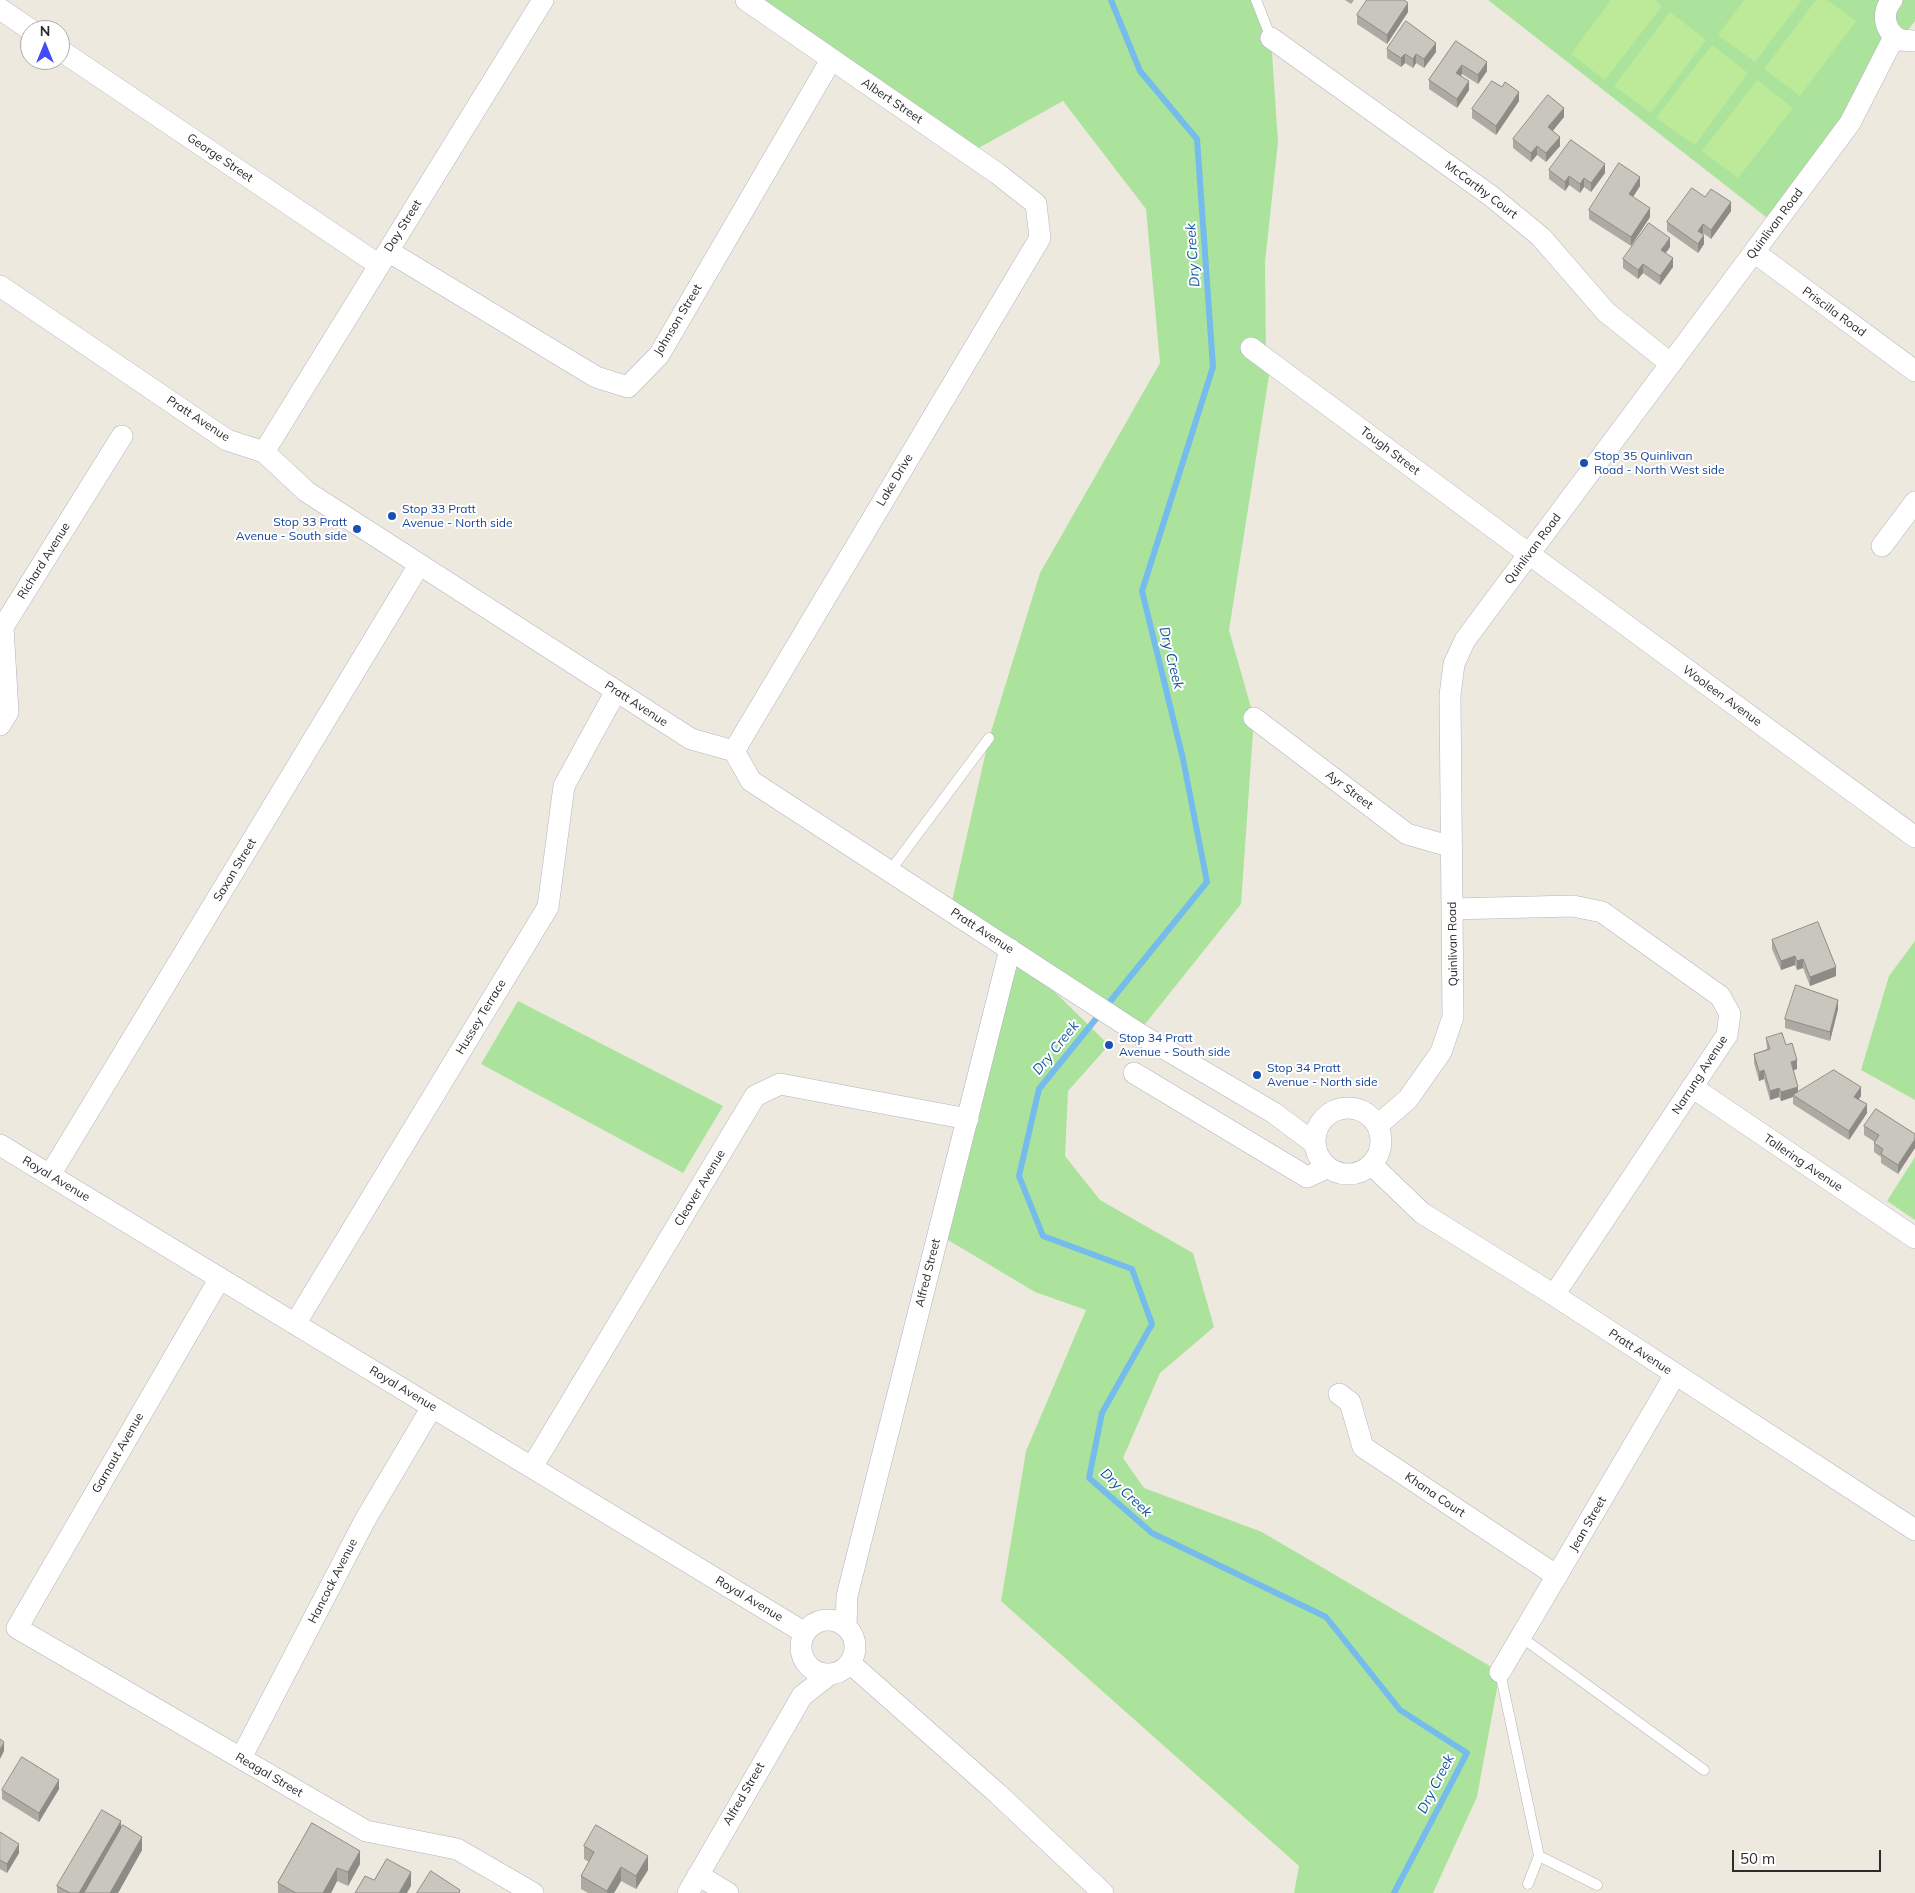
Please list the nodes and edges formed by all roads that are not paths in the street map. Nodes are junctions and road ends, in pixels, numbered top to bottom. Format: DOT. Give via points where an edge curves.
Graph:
graph roads {
  1 [pos="543,0"];
  2 [pos="746,0"];
  3 [pos="1256,0"];
  4 [pos="1892,0"];
  5 [pos="0,9"];
  6 [pos="20,23"];
  7 [pos="1894,37"];
  8 [pos="1271,38"];
  9 [pos="1915,41"];
  10 [pos="70,56"];
  11 [pos="831,60"];
  12 [pos="1036,204"];
  13 [pos="1754,252"];
  14 [pos="383,258"];
  15 [pos="0,286"];
  16 [pos="1251,348"];
  17 [pos="1671,364"];
  18 [pos="1915,371"];
  19 [pos="122,436"];
  20 [pos="264,452"];
  21 [pos="1915,502"];
  22 [pos="1882,546"];
  23 [pos="1528,554"];
  24 [pos="419,565"];
  25 [pos="616,692"];
  26 [pos="1254,718"];
  27 [pos="0,725"];
  28 [pos="989,738"];
  29 [pos="734,751"];
  30 [pos="1915,837"];
  31 [pos="1452,847"];
  32 [pos="890,871"];
  33 [pos="1452,909"];
  34 [pos="1010,949"];
  35 [pos="1134,1073"];
  36 [pos="1692,1088"];
  37 [pos="1274,1113"];
  38 [pos="968,1119"];
  39 [pos="1321,1123"];
  40 [pos="1378,1125"];
  41 [pos="1314,1143"];
  42 [pos="0,1145"];
  43 [pos="1372,1165"];
  44 [pos="1328,1168"];
  45 [pos="50,1176"];
  46 [pos="1915,1238"];
  47 [pos="220,1278"];
  48 [pos="1554,1295"];
  49 [pos="295,1324"];
  50 [pos="1675,1375"];
  51 [pos="1340,1394"];
  52 [pos="432,1407"];
  53 [pos="532,1467"];
  54 [pos="1915,1530"];
  55 [pos="1557,1576"];
  56 [pos="846,1596"];
  57 [pos="826,1620"];
  58 [pos="846,1626"];
  59 [pos="17,1628"];
  60 [pos="805,1633"];
  61 [pos="1521,1637"];
  62 [pos="804,1660"];
  63 [pos="850,1664"];
  64 [pos="1500,1672"];
  65 [pos="830,1674"];
  66 [pos="802,1696"];
  67 [pos="241,1758"];
  68 [pos="1704,1770"];
  69 [pos="1539,1856"];
  70 [pos="698,1874"];
  71 [pos="1528,1884"];
  72 [pos="1597,1885"];
  73 [pos="533,1893"];
  74 [pos="688,1893"];
  75 [pos="728,1893"];
  76 [pos="1103,1893"];
  1 -- 14 [label="street, Day Street"];
  2 -- 11 [label="street, Albert Street"];
  3 -- 8 [label="lane"];
  4 -- 7 [label="street" via="1885,19"];
  5 -- 6 [label="street"];
  7 -- 9 [label="street"];
  7 -- 13 [label="street, Quinlivan Road" via="1850,123"];
  8 -- 17 [label="street, McCarthy Court" via="1491,196 1541,237 1606,312"];
  10 -- 14 [label="street, George Street"];
  11 -- 12 [label="street, Albert Street" via="998,174"];
  11 -- 14 [label="street, Johnson Street" via="659,355 628,387 596,378"];
  12 -- 29 [label="street, Lake Drive" via="1040,238"];
  13 -- 17 [label="street, Quinlivan Road"];
  13 -- 18 [label="street, Priscilla Road"];
  14 -- 20 [label="street, Day Street"];
  15 -- 20 [label="street, Pratt Avenue" via="227,440"];
  16 -- 23 [label="street, Tough Street"];
  17 -- 23 [label="street, Quinlivan Road"];
  19 -- 27 [label="street, Richard Avenue" via="3,627 8,712"];
  20 -- 24 [label="street, Pratt Avenue" via="307,492"];
  21 -- 22 [label="street"];
  23 -- 30 [label="street, Wooleen Avenue"];
  23 -- 31 [label="street, Quinlivan Road" via="1465,640 1454,664 1450,695"];
  24 -- 25 [label="street, Pratt Avenue"];
  24 -- 45 [label="street, Saxon Street"];
  25 -- 29 [label="street, Pratt Avenue" via="691,739"];
  25 -- 49 [label="street, Hussey Terrace" via="564,786 548,908"];
  26 -- 31 [label="street, Ayr Street" via="1407,834"];
  28 -- 32 [label="lane"];
  29 -- 32 [label="street, Pratt Avenue" via="751,781"];
  31 -- 33 [label="street, Quinlivan Road"];
  32 -- 34 [label="street, Pratt Avenue"];
  33 -- 36 [label="street, Narrung Avenue" via="1573,906 1602,912 1720,996 1730,1014 1727,1034"];
  33 -- 40 [label="street, Quinlivan Road" via="1454,1017 1441,1052 1408,1099"];
  34 -- 37 [label="street, Pratt Avenue" via="1138,1032"];
  34 -- 38 [label="street, Alfred Street"];
  35 -- 44 [label="street" via="1307,1178"];
  36 -- 46 [label="street, Tallering Avenue"];
  36 -- 48 [label="street, Narrung Avenue"];
  37 -- 39 [label="street, Pratt Avenue"];
  37 -- 41 [label="street, Pratt Avenue"];
  38 -- 53 [label="street, Cleaver Avenue" via="780,1084 755,1096"];
  38 -- 56 [label="street, Alfred Street"];
  39 -- 40 [label="street" via="1341,1108 1359,1109"];
  39 -- 41 [label="street"];
  40 -- 43 [label="street" via="1381,1150"];
  41 -- 44 [label="street" via="1317,1155"];
  42 -- 45 [label="street, Royal Avenue"];
  43 -- 44 [label="street" via="1350,1175 1338,1174"];
  43 -- 48 [label="street, Pratt Avenue" via="1422,1213"];
  45 -- 47 [label="street, Royal Avenue"];
  47 -- 49 [label="street, Royal Avenue"];
  47 -- 59 [label="street, Garnaut Avenue"];
  48 -- 50 [label="street, Pratt Avenue"];
  49 -- 52 [label="street, Royal Avenue"];
  50 -- 54 [label="street, Pratt Avenue"];
  50 -- 55 [label="street, Jean Street"];
  51 -- 55 [label="street, Khana Court" via="1350,1402 1364,1447"];
  52 -- 53 [label="street, Royal Avenue"];
  52 -- 67 [label="street, Hancock Avenue" via="365,1520"];
  53 -- 60 [label="street, Royal Avenue"];
  55 -- 61 [label="street, Jean Street"];
  56 -- 57 [label="street, Alfred Street"];
  56 -- 58 [label="street, Alfred Street"];
  57 -- 58 [label="street"];
  57 -- 60 [label="street" via="814,1624"];
  58 -- 63 [label="street" via="856,1650"];
  59 -- 67 [label="street, Reagal Street"];
  60 -- 62 [label="street" via="801,1647"];
  61 -- 64 [label="street, Jean Street"];
  61 -- 68 [label="lane"];
  62 -- 65 [label="street" via="816,1671"];
  62 -- 66 [label="street, Alfred Street"];
  63 -- 65 [label="street" via="842,1671"];
  63 -- 76 [label="street" via="998,1794"];
  64 -- 69 [label="lane"];
  65 -- 66 [label="street, Alfred Street"];
  66 -- 70 [label="street, Alfred Street"];
  67 -- 73 [label="street, Reagal Street" via="366,1831 457,1849"];
  69 -- 71 [label="lane"];
  69 -- 72 [label="lane"];
  70 -- 74 [label="street, Alfred Street"];
  70 -- 75 [label="street"];
}
